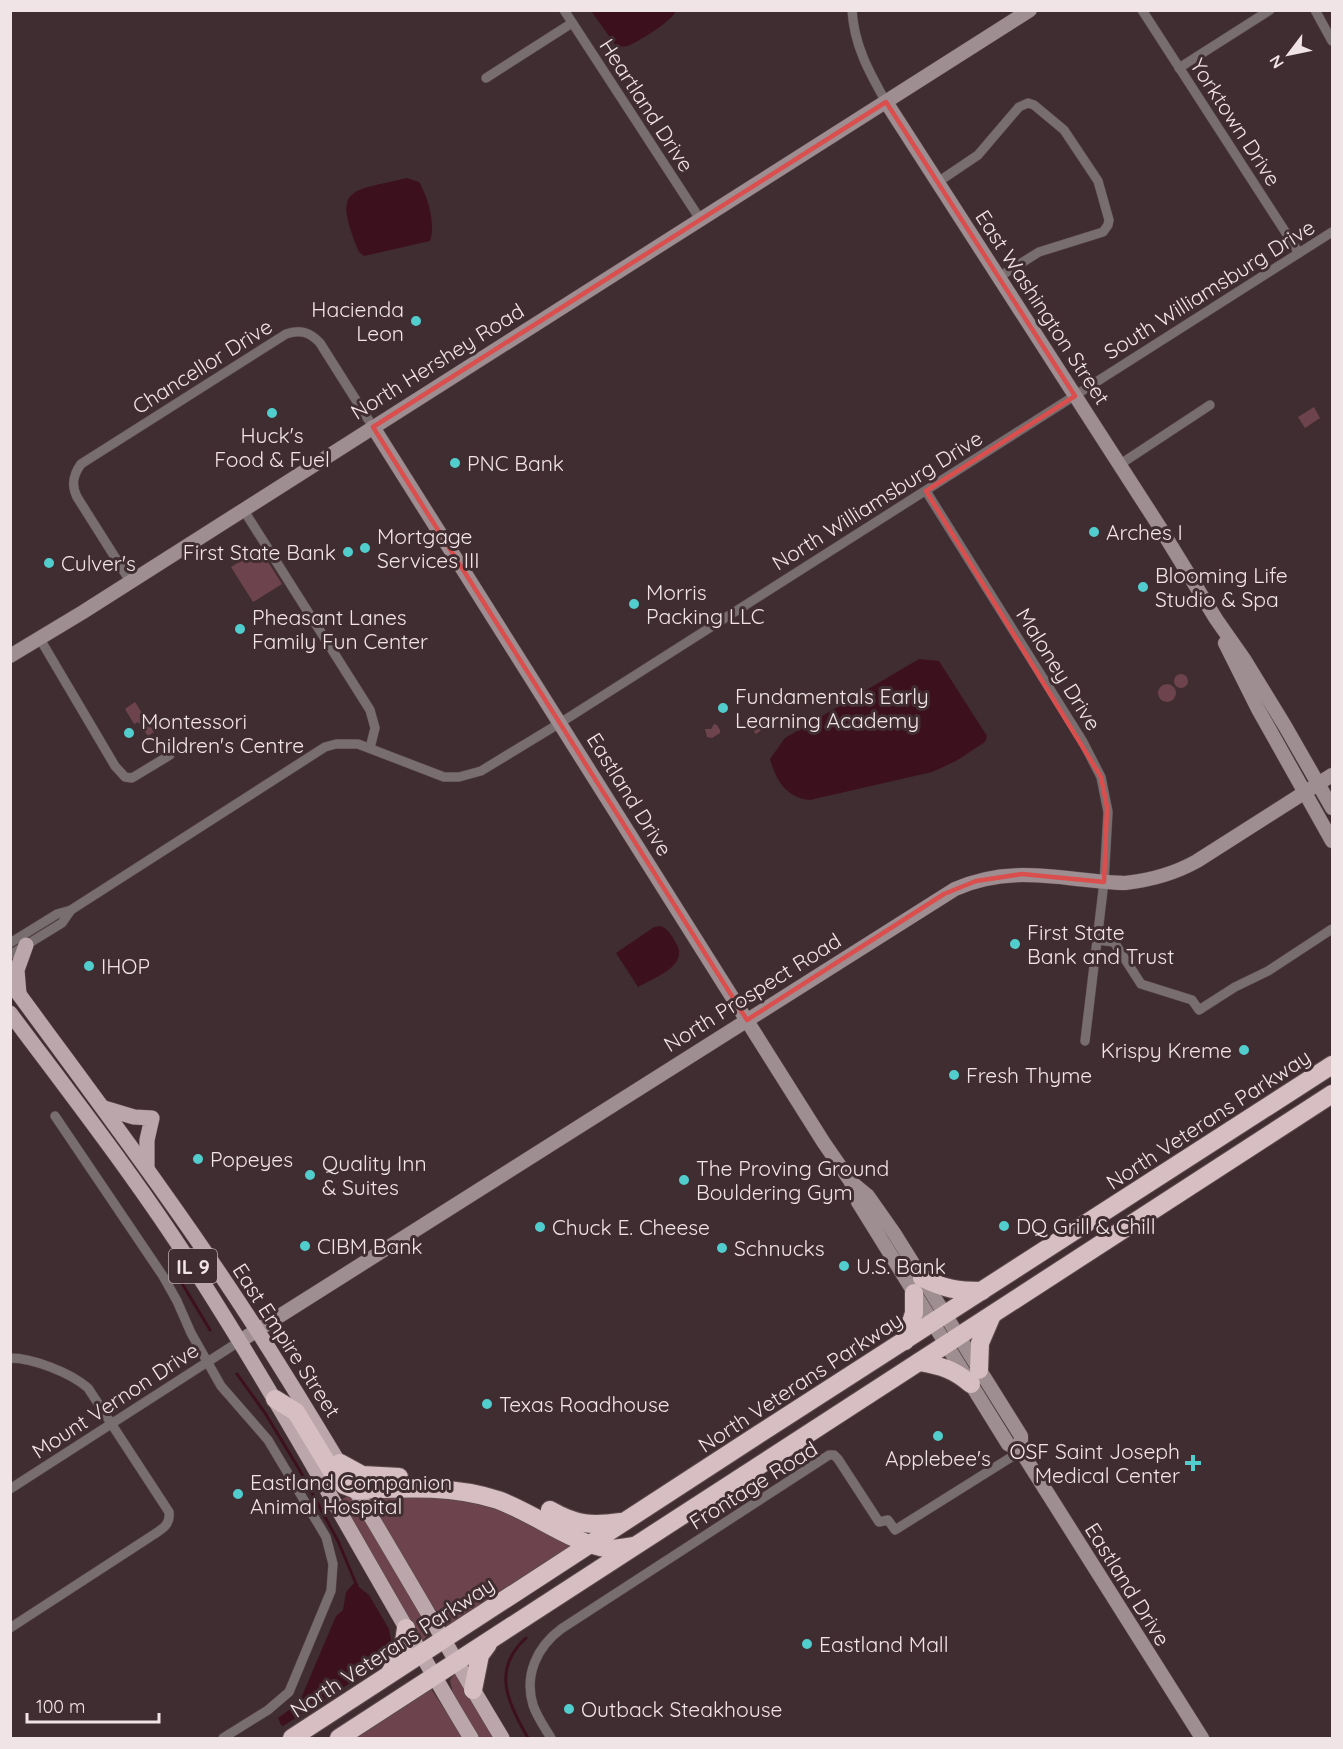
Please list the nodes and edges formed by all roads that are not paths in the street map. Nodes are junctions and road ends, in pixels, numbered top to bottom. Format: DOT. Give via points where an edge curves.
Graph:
graph roads {
  1 [pos="564,10"];
  2 [pos="852,10"];
  3 [pos="1030,10"];
  4 [pos="1142,10"];
  5 [pos="1270,10"];
  6 [pos="1315,10"];
  7 [pos="572,23"];
  8 [pos="1332,41"];
  9 [pos="1179,68"];
  10 [pos="486,78"];
  11 [pos="886,102"];
  12 [pos="938,182"];
  13 [pos="700,219"];
  14 [pos="1332,232"];
  15 [pos="1299,254"];
  16 [pos="999,277"];
  17 [pos="1075,396"];
  18 [pos="1210,405"];
  19 [pos="373,427"];
  20 [pos="1119,465"];
  21 [pos="926,491"];
  22 [pos="243,509"];
  23 [pos="130,582"];
  24 [pos="1216,619"];
  25 [pos="40,639"];
  26 [pos="10,656"];
  27 [pos="560,723"];
  28 [pos="370,748"];
  29 [pos="170,755"];
  30 [pos="1332,775"];
  31 [pos="1318,785"];
  32 [pos="1306,793"];
  33 [pos="1332,808"];
  34 [pos="1332,841"];
  35 [pos="1104,882"];
  36 [pos="71,910"];
  37 [pos="1332,929"];
  38 [pos="1097,940"];
  39 [pos="10,943"];
  40 [pos="26,945"];
  41 [pos="10,955"];
  42 [pos="15,988"];
  43 [pos="10,1012"];
  44 [pos="747,1020"];
  45 [pos="1085,1041"];
  46 [pos="1332,1065"];
  47 [pos="1332,1094"];
  48 [pos="104,1108"];
  49 [pos="55,1116"];
  50 [pos="147,1168"];
  51 [pos="918,1286"];
  52 [pos="982,1291"];
  53 [pos="993,1315"];
  54 [pos="939,1320"];
  55 [pos="257,1330"];
  56 [pos="240,1341"];
  57 [pos="905,1341"];
  58 [pos="952,1341"];
  59 [pos="10,1358"];
  60 [pos="207,1362"];
  61 [pos="919,1362"];
  62 [pos="975,1377"];
  63 [pos="275,1399"];
  64 [pos="111,1424"];
  65 [pos="1021,1450"];
  66 [pos="340,1463"];
  67 [pos="10,1489"];
  68 [pos="357,1490"];
  69 [pos="628,1520"];
  70 [pos="591,1545"];
  71 [pos="639,1545"];
  72 [pos="10,1628"];
  73 [pos="406,1628"];
  74 [pos="491,1640"];
  75 [pos="443,1641"];
  76 [pos="422,1655"];
  77 [pos="456,1662"];
  78 [pos="389,1675"];
  79 [pos="434,1676"];
  80 [pos="473,1690"];
  81 [pos="223,1738"];
  82 [pos="292,1738"];
  83 [pos="339,1738"];
  84 [pos="471,1738"];
  85 [pos="502,1738"];
  86 [pos="551,1738"];
  87 [pos="1202,1738"];
  1 -- 7 [label="street, Heartland Drive"];
  2 -- 11 [label="street, East Washington Street" via="863,61"];
  3 -- 11 [label="main road, North Hershey Road"];
  4 -- 9 [label="street, Yorktown Drive"];
  5 -- 9 [label="street"];
  6 -- 8 [label="street"];
  7 -- 10 [label="street"];
  7 -- 13 [label="street, Heartland Drive"];
  9 -- 15 [label="street, Yorktown Drive"];
  11 -- 12 [label="main road, East Washington Street"];
  11 -- 13 [label="main road, North Hershey Road"];
  12 -- 16 [label="main road, East Washington Street"];
  12 -- 16 [label="street" via="978,155 1019,107 1028,104 1064,130 1098,180 1109,220 1103,232 1040,252"];
  13 -- 19 [label="main road, North Hershey Road"];
  14 -- 15 [label="street, South Williamsburg Drive"];
  15 -- 17 [label="street, South Williamsburg Drive"];
  16 -- 17 [label="main road, East Washington Street"];
  17 -- 20 [label="main road, East Washington Street"];
  17 -- 21 [label="street, North Williamsburg Drive"];
  18 -- 20 [label="street"];
  19 -- 22 [label="main road, North Hershey Road"];
  19 -- 23 [label="street, Chancellor Drive" via="320,343 308,333 293,332 81,464 73,478 77,497"];
  19 -- 27 [label="main road, Eastland Drive"];
  20 -- 24 [label="main road, East Washington Street"];
  21 -- 27 [label="street, North Williamsburg Drive"];
  21 -- 35 [label="street, Maloney Drive" via="1101,777 1107,807"];
  22 -- 23 [label="main road, North Hershey Road"];
  22 -- 28 [label="street" via="370,710 375,728"];
  23 -- 25 [label="main road, North Hershey Road"];
  24 -- 31 [label="main road, East Washington Street"];
  24 -- 32 [label="main road, East Washington Street" via="1235,666"];
  25 -- 26 [label="main road, North Hershey Road"];
  25 -- 29 [label="street" via="124,777 132,778"];
  27 -- 28 [label="street, North Williamsburg Drive" via="481,771 459,777 432,774"];
  27 -- 44 [label="main road, Eastland Drive"];
  28 -- 36 [label="street, North Williamsburg Drive" via="348,743 319,749"];
  30 -- 31 [label="main road, North Prospect Road"];
  31 -- 32 [label="main road, North Prospect Road"];
  31 -- 33 [label="main road, East Washington Street"];
  32 -- 34 [label="main road, East Washington Street"];
  32 -- 35 [label="main road, North Prospect Road" via="1174,873 1144,881"];
  35 -- 38 [label="street, Maloney Drive"];
  35 -- 44 [label="main road, North Prospect Road" via="1022,874 965,884"];
  36 -- 39 [label="street, North Williamsburg Drive" via="57,914"];
  36 -- 40 [label="street" via="62,923"];
  37 -- 38 [label="street" via="1199,1010 1192,1000 1141,984 1114,942"];
  38 -- 45 [label="street, Maloney Drive"];
  40 -- 41 [label="street"];
  40 -- 42 [label="main road"];
  42 -- 48 [label="main road, East Empire Street / IL 9"];
  43 -- 56 [label="main road, East Empire Street / IL 9" via="154,1209"];
  44 -- 51 [label="main road, Eastland Drive" via="851,1182 858,1202"];
  44 -- 55 [label="main road, North Prospect Road"];
  46 -- 52 [label="highway, North Veterans Parkway"];
  47 -- 53 [label="highway"];
  48 -- 50 [label="main road, East Empire Street / IL 9"];
  48 -- 50 [label="main road" via="152,1118"];
  49 -- 60 [label="street" via="163,1276"];
  50 -- 55 [label="main road, East Empire Street / IL 9"];
  51 -- 52 [label="highway"];
  51 -- 54 [label="main road, Eastland Drive"];
  51 -- 57 [label="highway"];
  52 -- 54 [label="highway, North Veterans Parkway"];
  53 -- 58 [label="highway"];
  53 -- 62 [label="highway" via="980,1343"];
  54 -- 57 [label="highway, North Veterans Parkway"];
  54 -- 58 [label="main road, Eastland Drive"];
  55 -- 56 [label="main road, North Prospect Road"];
  55 -- 66 [label="main road, East Empire Street / IL 9"];
  56 -- 60 [label="street, Mount Vernon Drive"];
  56 -- 63 [label="main road, East Empire Street / IL 9"];
  57 -- 69 [label="highway, North Veterans Parkway"];
  58 -- 61 [label="highway"];
  58 -- 62 [label="main road, Eastland Drive"];
  59 -- 64 [label="street" via="30,1361 81,1382"];
  60 -- 64 [label="street, Mount Vernon Drive"];
  60 -- 81 [label="street" via="226,1393 268,1440 320,1527 332,1558 333,1577 331,1591 289,1692"];
  61 -- 62 [label="highway"];
  61 -- 71 [label="highway"];
  62 -- 65 [label="main road, Eastland Drive" via="1021,1436"];
  63 -- 68 [label="highway" via="296,1412 336,1478"];
  63 -- 73 [label="main road, East Empire Street / IL 9"];
  64 -- 67 [label="street, Mount Vernon Drive"];
  64 -- 72 [label="street" via="169,1512 169,1521"];
  65 -- 86 [label="street, Frontage Road" via="895,1530 888,1520 879,1522 838,1459 829,1455 561,1629 540,1650 530,1693"];
  65 -- 87 [label="main road, Eastland Drive"];
  66 -- 68 [label="main road, East Empire Street / IL 9"];
  66 -- 69 [label="highway" via="362,1475 446,1477 477,1482 518,1495 578,1523"];
  68 -- 70 [label="highway" via="431,1488 480,1495 526,1512"];
  68 -- 75 [label="main road, East Empire Street / IL 9"];
  69 -- 70 [label="highway, North Veterans Parkway"];
  70 -- 71 [label="highway" via="608,1549"];
  70 -- 75 [label="highway, North Veterans Parkway"];
  71 -- 74 [label="highway"];
  73 -- 76 [label="main road, East Empire Street / IL 9"];
  73 -- 78 [label="highway" via="403,1649"];
  74 -- 77 [label="highway"];
  74 -- 80 [label="highway" via="480,1655"];
  75 -- 76 [label="highway, North Veterans Parkway"];
  75 -- 77 [label="main road, East Empire Street / IL 9"];
  76 -- 78 [label="highway, North Veterans Parkway"];
  76 -- 79 [label="main road, East Empire Street / IL 9"];
  77 -- 79 [label="highway"];
  77 -- 80 [label="main road, East Empire Street / IL 9"];
  78 -- 82 [label="highway, North Veterans Parkway"];
  79 -- 83 [label="highway"];
  79 -- 84 [label="main road, East Empire Street / IL 9"];
  80 -- 85 [label="main road, East Empire Street / IL 9"];
}
